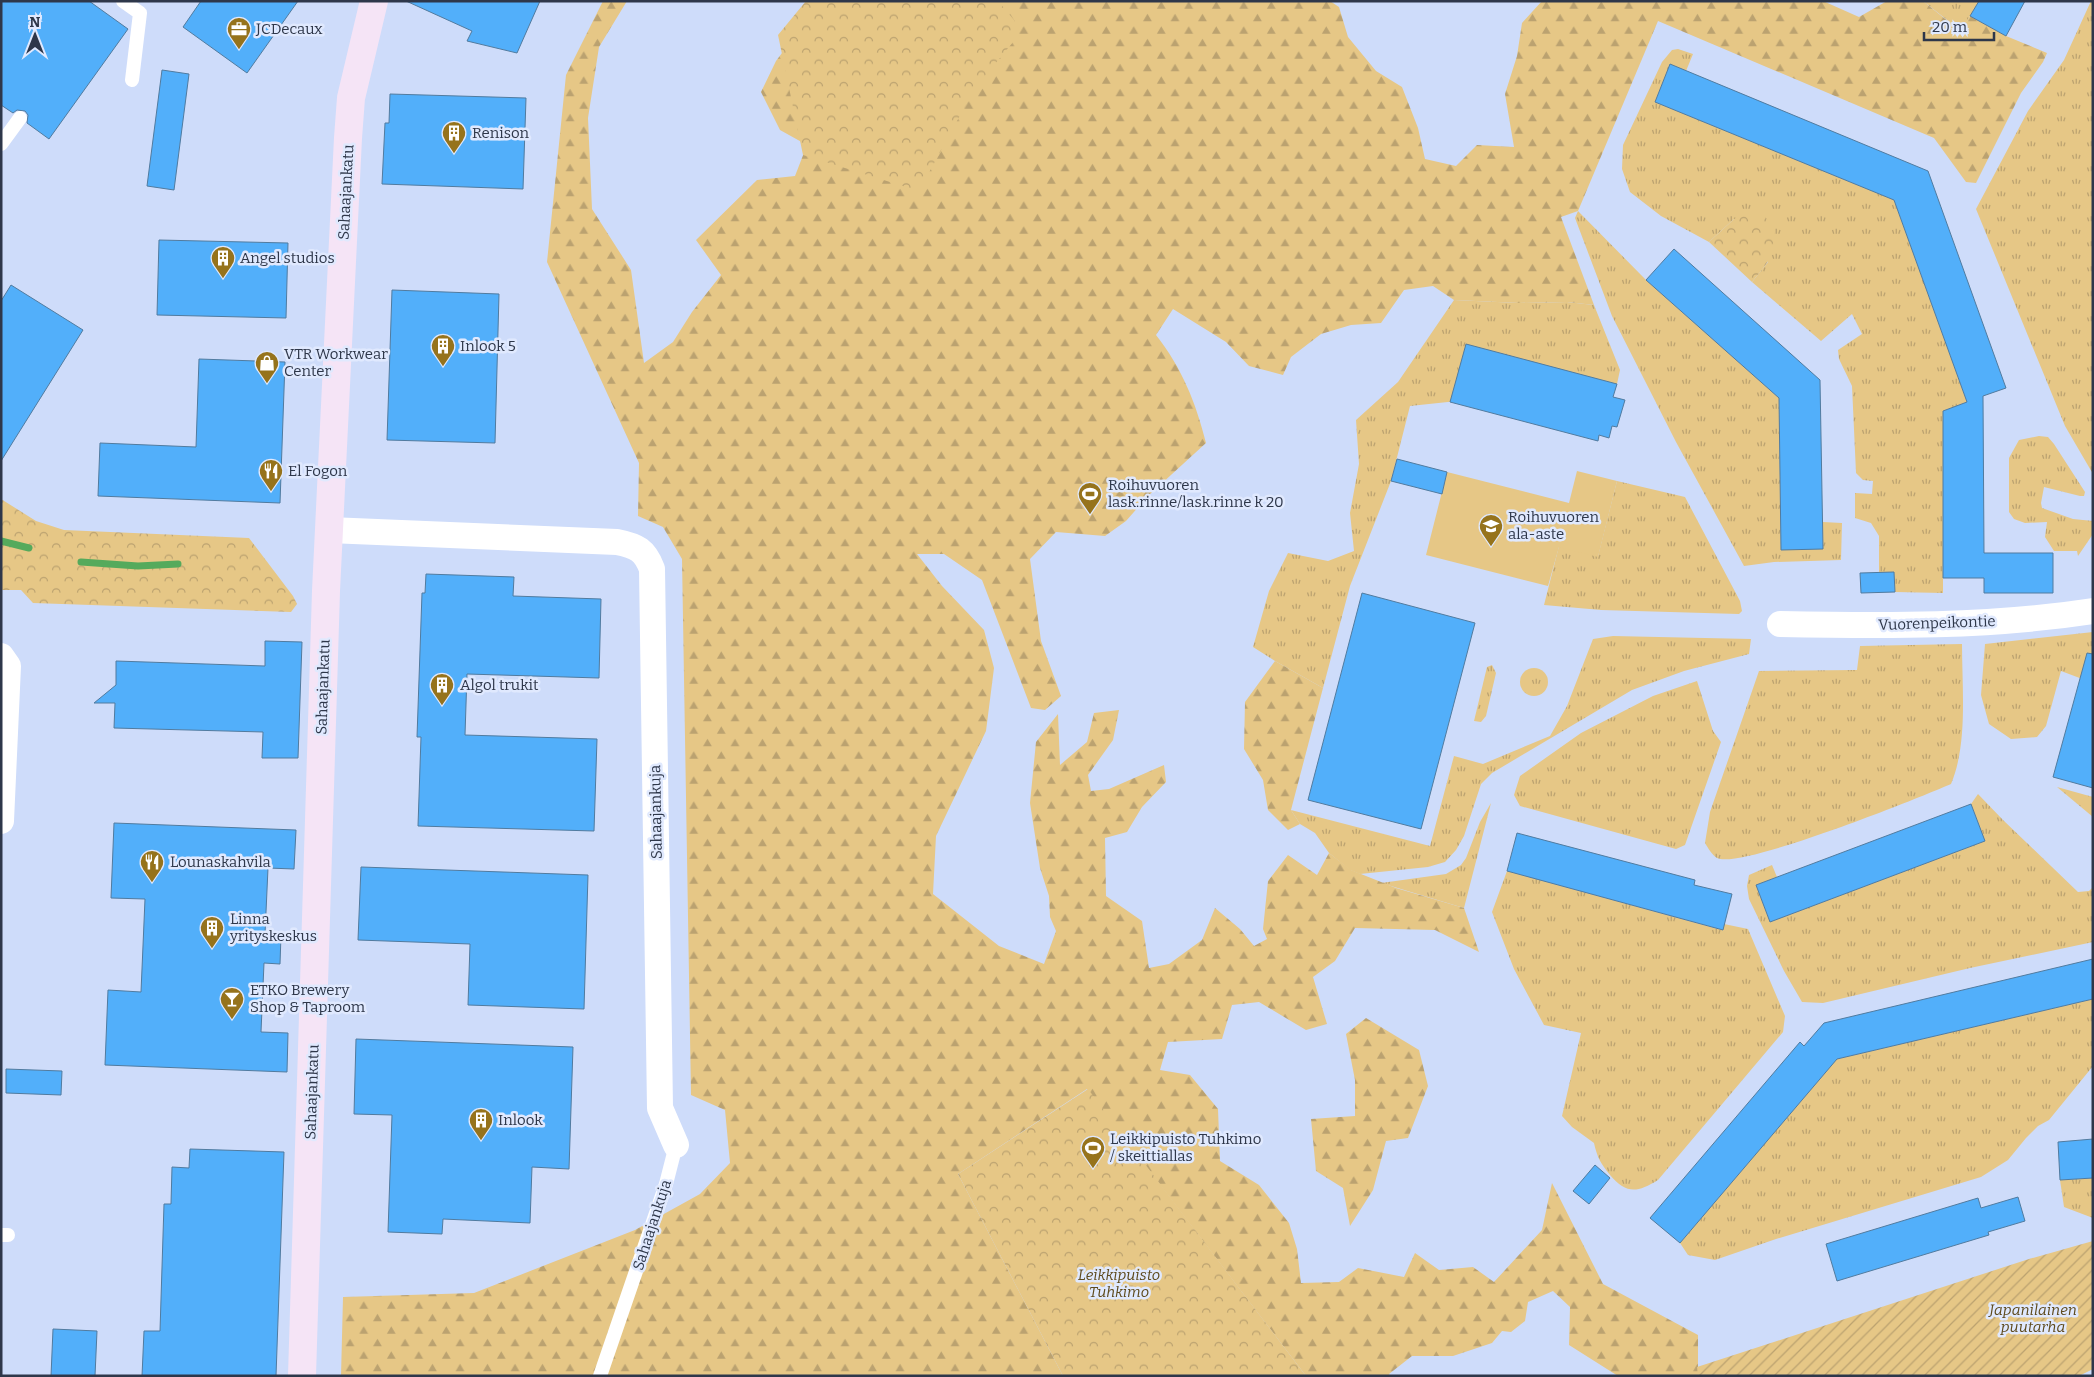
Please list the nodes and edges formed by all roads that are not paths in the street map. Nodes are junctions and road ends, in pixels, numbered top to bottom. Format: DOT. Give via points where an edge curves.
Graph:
graph roads {
  1 [pos="123,1"];
  2 [pos="374,1"];
  3 [pos="132,80"];
  4 [pos="20,118"];
  5 [pos="1,144"];
  6 [pos="329,530"];
  7 [pos="2093,611"];
  8 [pos="1780,624"];
  9 [pos="1,656"];
  10 [pos="1,821"];
  11 [pos="676,1145"];
  12 [pos="302,1376"];
  13 [pos="600,1376"];
  1 -- 3 [label="lane" via="140,13"];
  2 -- 6 [label="main road, Sahaajankatu" via="351,98"];
  4 -- 5 [label="lane"];
  6 -- 11 [label="street, Sahaajankuja" via="617,542 631,545 648,556 652,569 660,1108"];
  6 -- 12 [label="main road, Sahaajankatu"];
  7 -- 8 [label="street, Vuorenpeikontie" via="1916,626"];
  9 -- 10 [label="street" via="8,666"];
  11 -- 13 [label="lane, Sahaajankuja" via="666,1184"];
}
